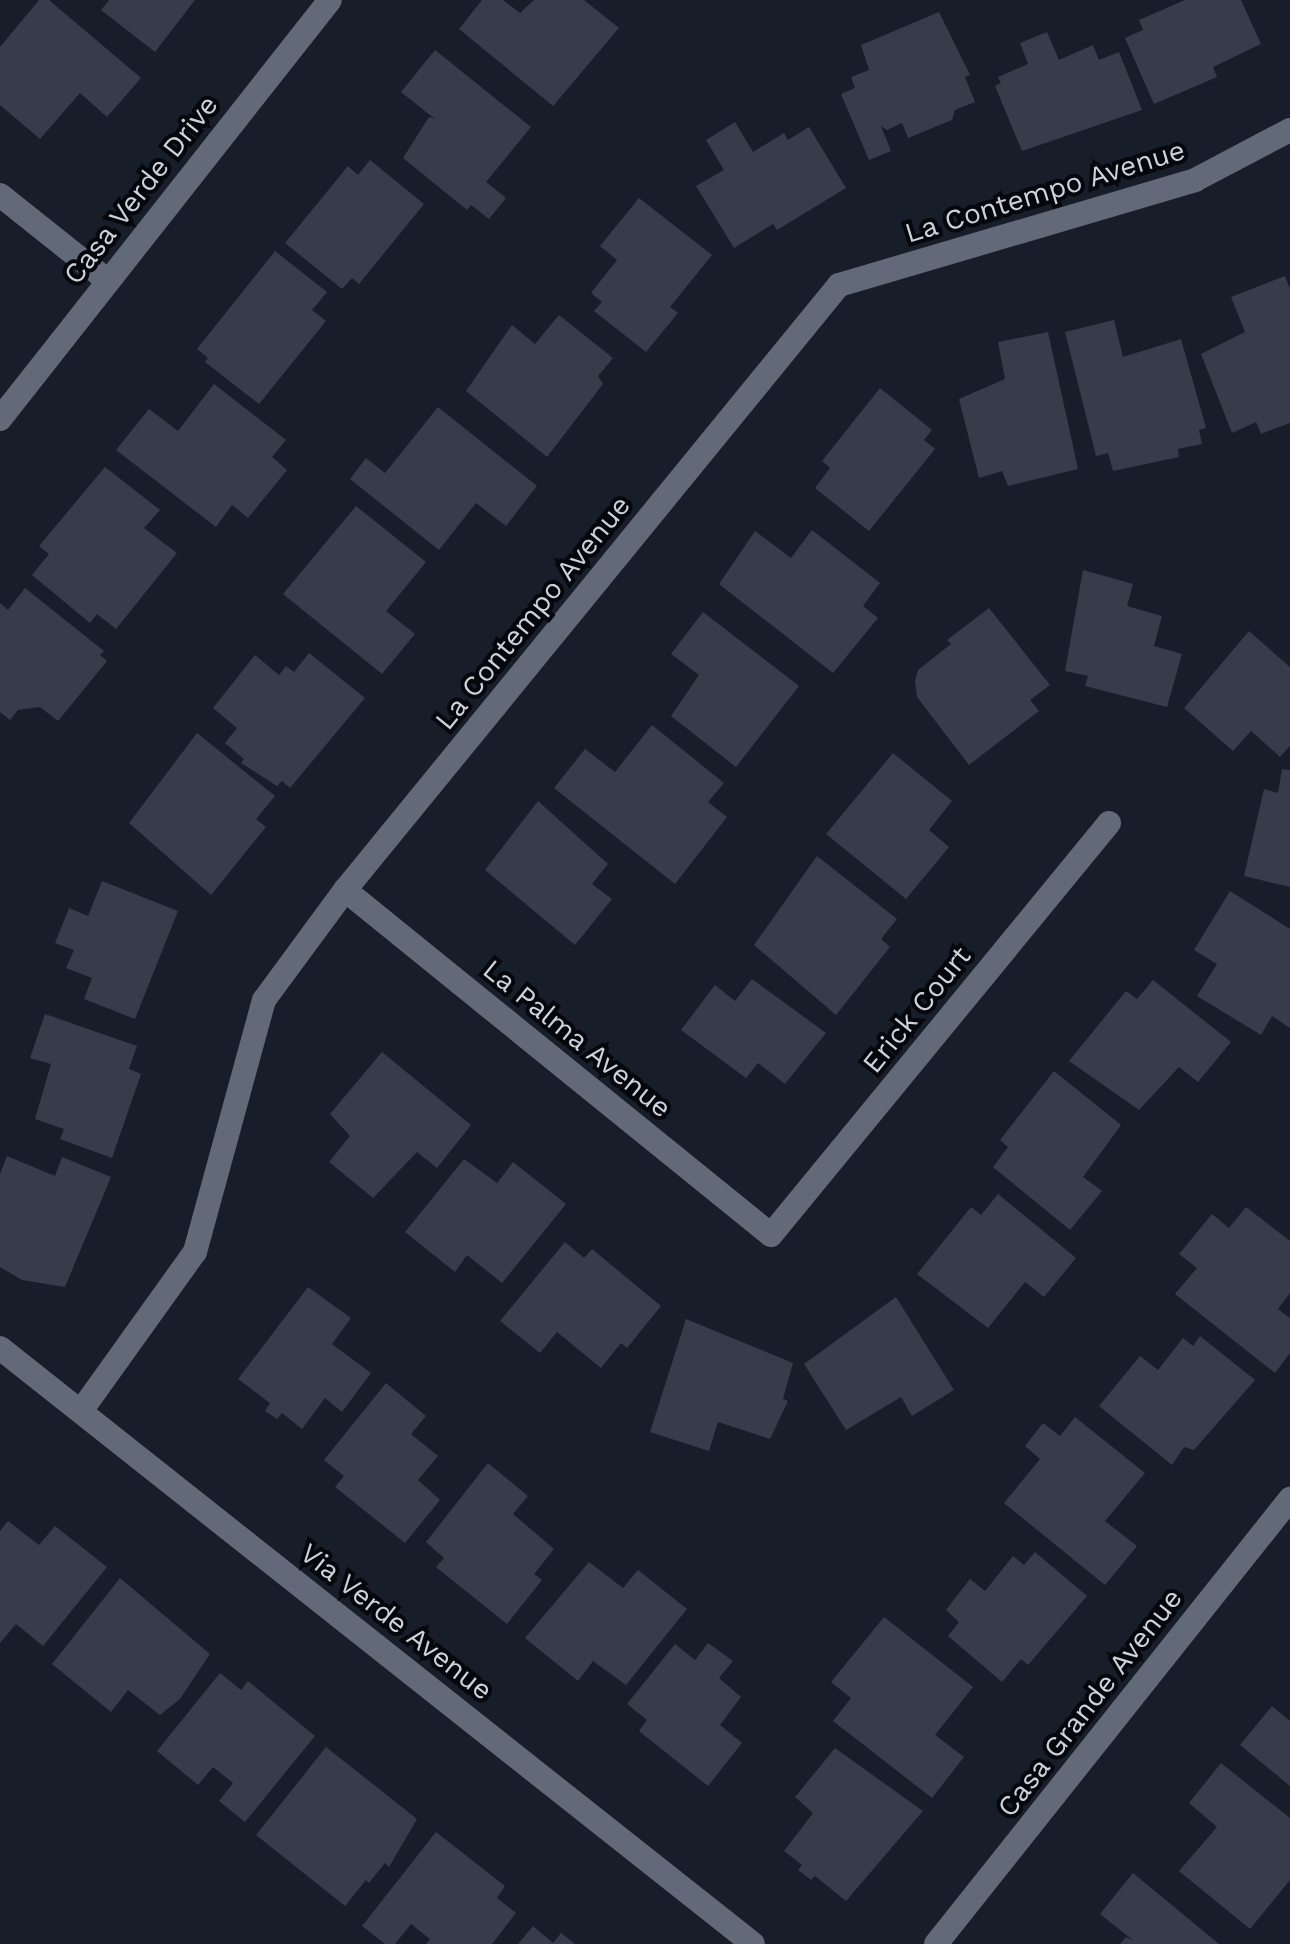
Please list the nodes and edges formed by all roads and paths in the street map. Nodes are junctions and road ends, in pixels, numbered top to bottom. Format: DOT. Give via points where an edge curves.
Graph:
graph roads {
  1 [pos="330,0"];
  2 [pos="1290,130"];
  3 [pos="0,195"];
  4 [pos="107,280"];
  5 [pos="0,419"];
  6 [pos="1109,823"];
  7 [pos="345,890"];
  8 [pos="771,1235"];
  9 [pos="0,1348"];
  10 [pos="81,1411"];
  11 [pos="1290,1499"];
  12 [pos="753,1944"];
  13 [pos="936,1944"];
  1 -- 4 [label="street, Casa Verde Drive"];
  2 -- 7 [label="street, La Contempo Avenue" via="1195,180 839,285"];
  3 -- 4 [label="street"];
  4 -- 5 [label="street, Casa Verde Drive"];
  6 -- 8 [label="street, Erick Court"];
  7 -- 8 [label="street, La Palma Avenue"];
  7 -- 10 [label="street, La Contempo Avenue" via="264,1000 195,1252"];
  9 -- 10 [label="street, Via Verde Avenue"];
  10 -- 12 [label="street, Via Verde Avenue"];
  11 -- 13 [label="street, Casa Grande Avenue"];
}
